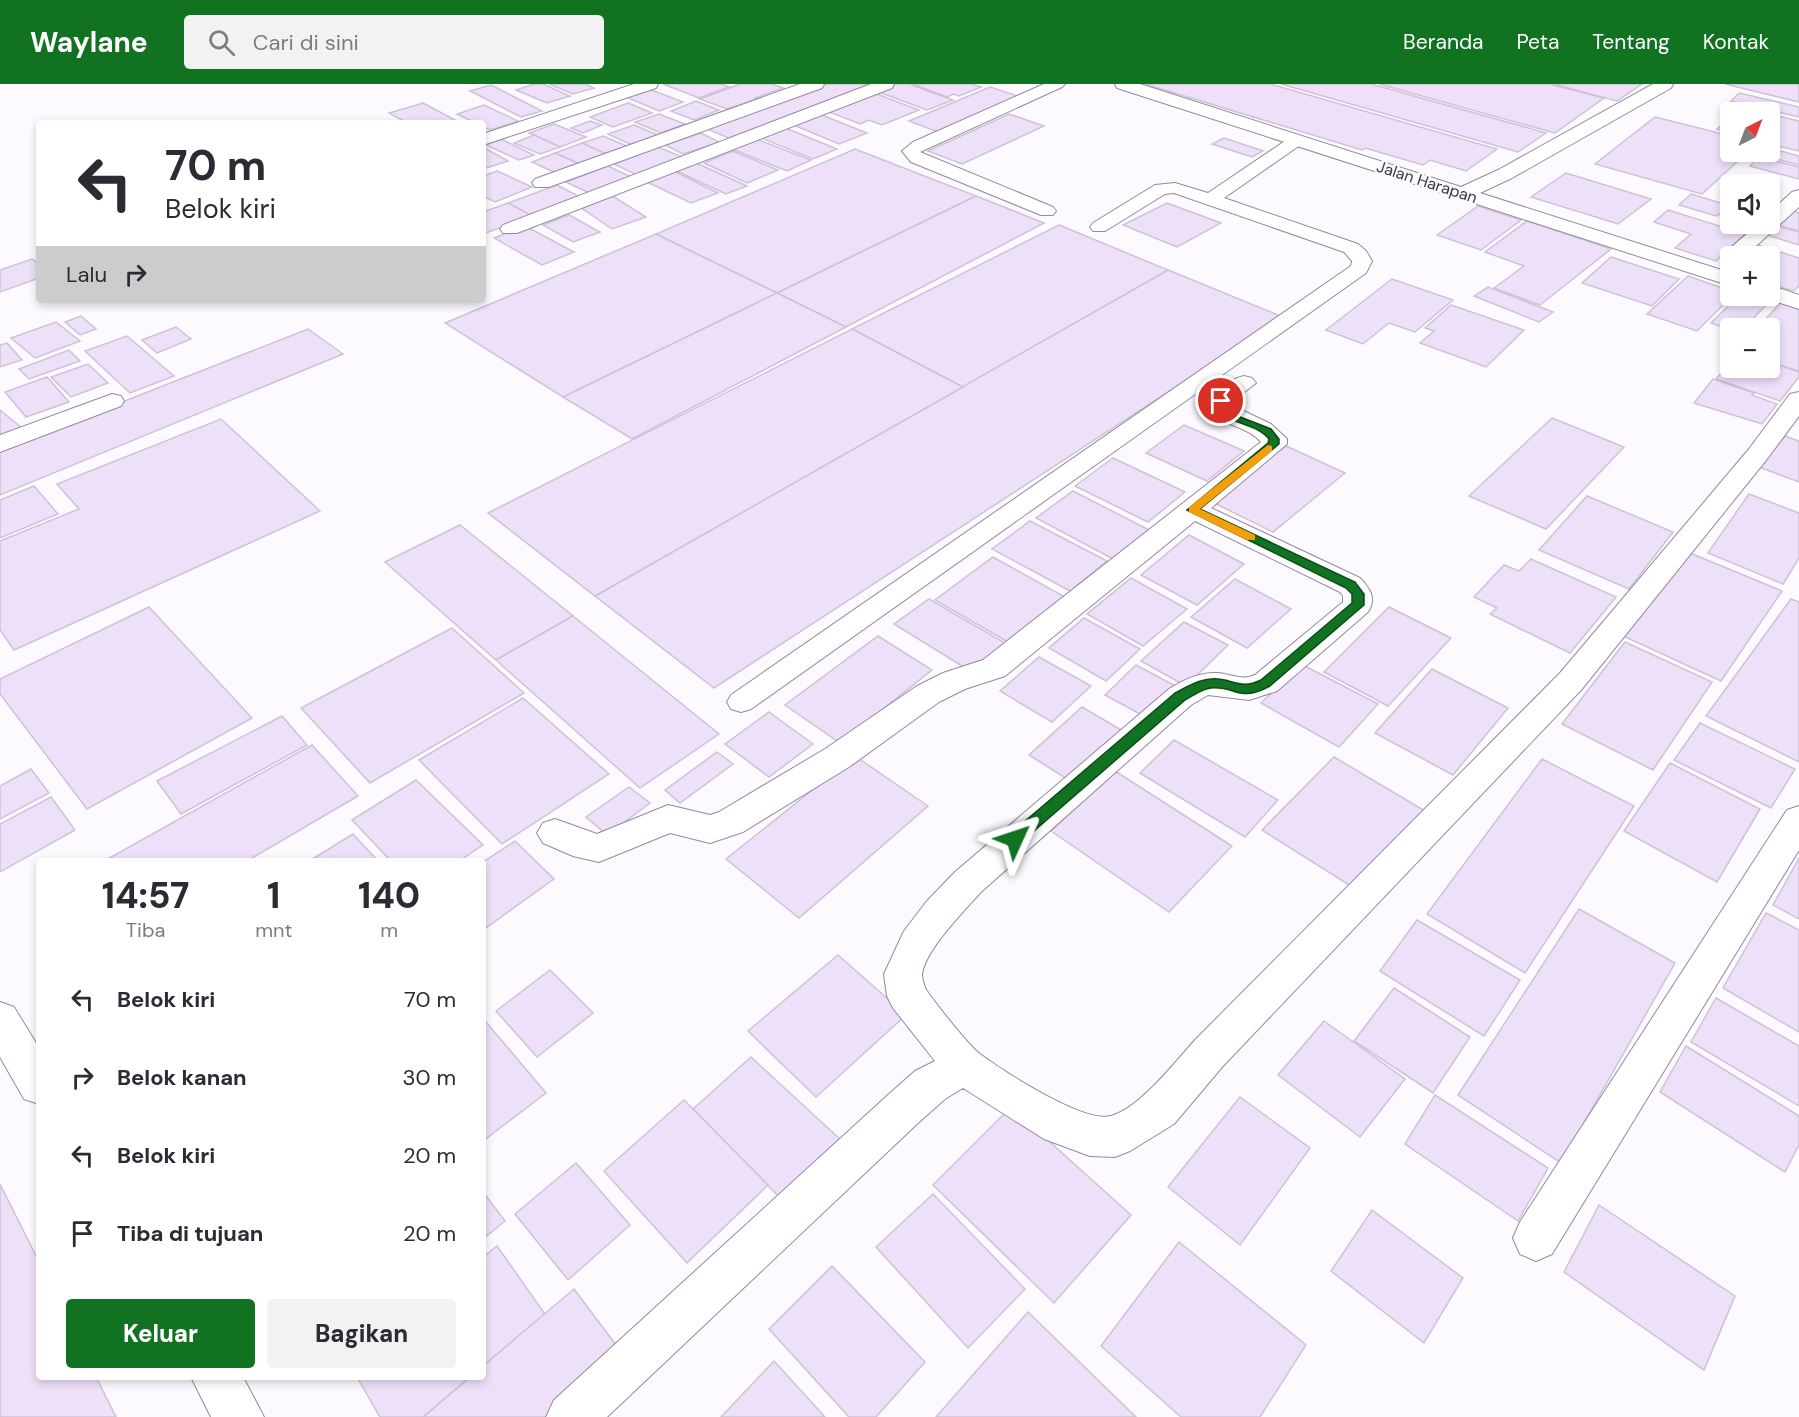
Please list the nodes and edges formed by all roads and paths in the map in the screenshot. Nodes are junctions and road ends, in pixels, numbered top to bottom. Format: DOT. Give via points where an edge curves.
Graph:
graph roads {
  1 [pos="650,84"];
  2 [pos="816,84"];
  3 [pos="886,84"];
  4 [pos="1057,84"];
  5 [pos="1123,84"];
  6 [pos="1665,84"];
  7 [pos="486,139"];
  8 [pos="1297,140"];
  9 [pos="1399,173"];
  10 [pos="1505,174"];
  11 [pos="542,183"];
  12 [pos="1463,193"];
  13 [pos="1799,196"];
  14 [pos="1210,199"];
  15 [pos="1047,211"];
  16 [pos="1780,214"];
  17 [pos="1099,226"];
  18 [pos="510,229"];
  19 [pos="1758,234"];
  20 [pos="1744,246"];
  21 [pos="1720,276"];
  22 [pos="1780,295"];
  23 [pos="1799,302"];
  24 [pos="1244,383"];
  25 [pos="1799,399"];
  26 [pos="112,401"];
  27 [pos="0,444"];
  28 [pos="1193,510"];
  29 [pos="741,702"];
  30 [pos="1799,820"];
  31 [pos="555,833"];
  32 [pos="0,1020"];
  33 [pos="964,1066"];
  34 [pos="36,1080"];
  35 [pos="1536,1238"];
  36 [pos="217,1380"];
  37 [pos="239,1417"];
  38 [pos="572,1417"];
  1 -- 7 [label="street"];
  2 -- 11 [label="street"];
  3 -- 18 [label="street"];
  4 -- 15 [label="lane" via="910,151 918,158"];
  5 -- 8 [label="street, Jalan Harapan"];
  6 -- 10 [label="street"];
  8 -- 9 [label="street, Jalan Harapan"];
  8 -- 14 [label="lane"];
  9 -- 10 [label="street"];
  9 -- 12 [label="street, Jalan Harapan"];
  10 -- 12 [label="street"];
  12 -- 21 [label="street, Jalan Harapan"];
  13 -- 16 [label="street"];
  14 -- 17 [label="lane" via="1175,188 1161,189"];
  14 -- 29 [label="lane" via="1350,248 1362,261 1359,269"];
  19 -- 20 [label="street"];
  22 -- 23 [label="street"];
  24 -- 28 [label="street" via="1227,393 1220,408 1227,415 1268,431 1274,444"];
  25 -- 33 [label="street" via="1571,681 1209,1053 1159,1110 1115,1137 1090,1136 1059,1125"];
  26 -- 27 [label="street"];
  28 -- 31 [label="street" via="994,668 928,693 837,758 731,822 710,829 668,819 599,848"];
  28 -- 33 [label="street" via="1350,585 1358,594 1358,605 1266,683 1243,690 1211,683 1180,697 1046,811 940,912 917,942 903,974 907,996"];
  30 -- 35 [label="street"];
  32 -- 34 [label="street"];
  33 -- 38 [label="street" via="930,1085 903,1109"];
  36 -- 37 [label="street"];
}
